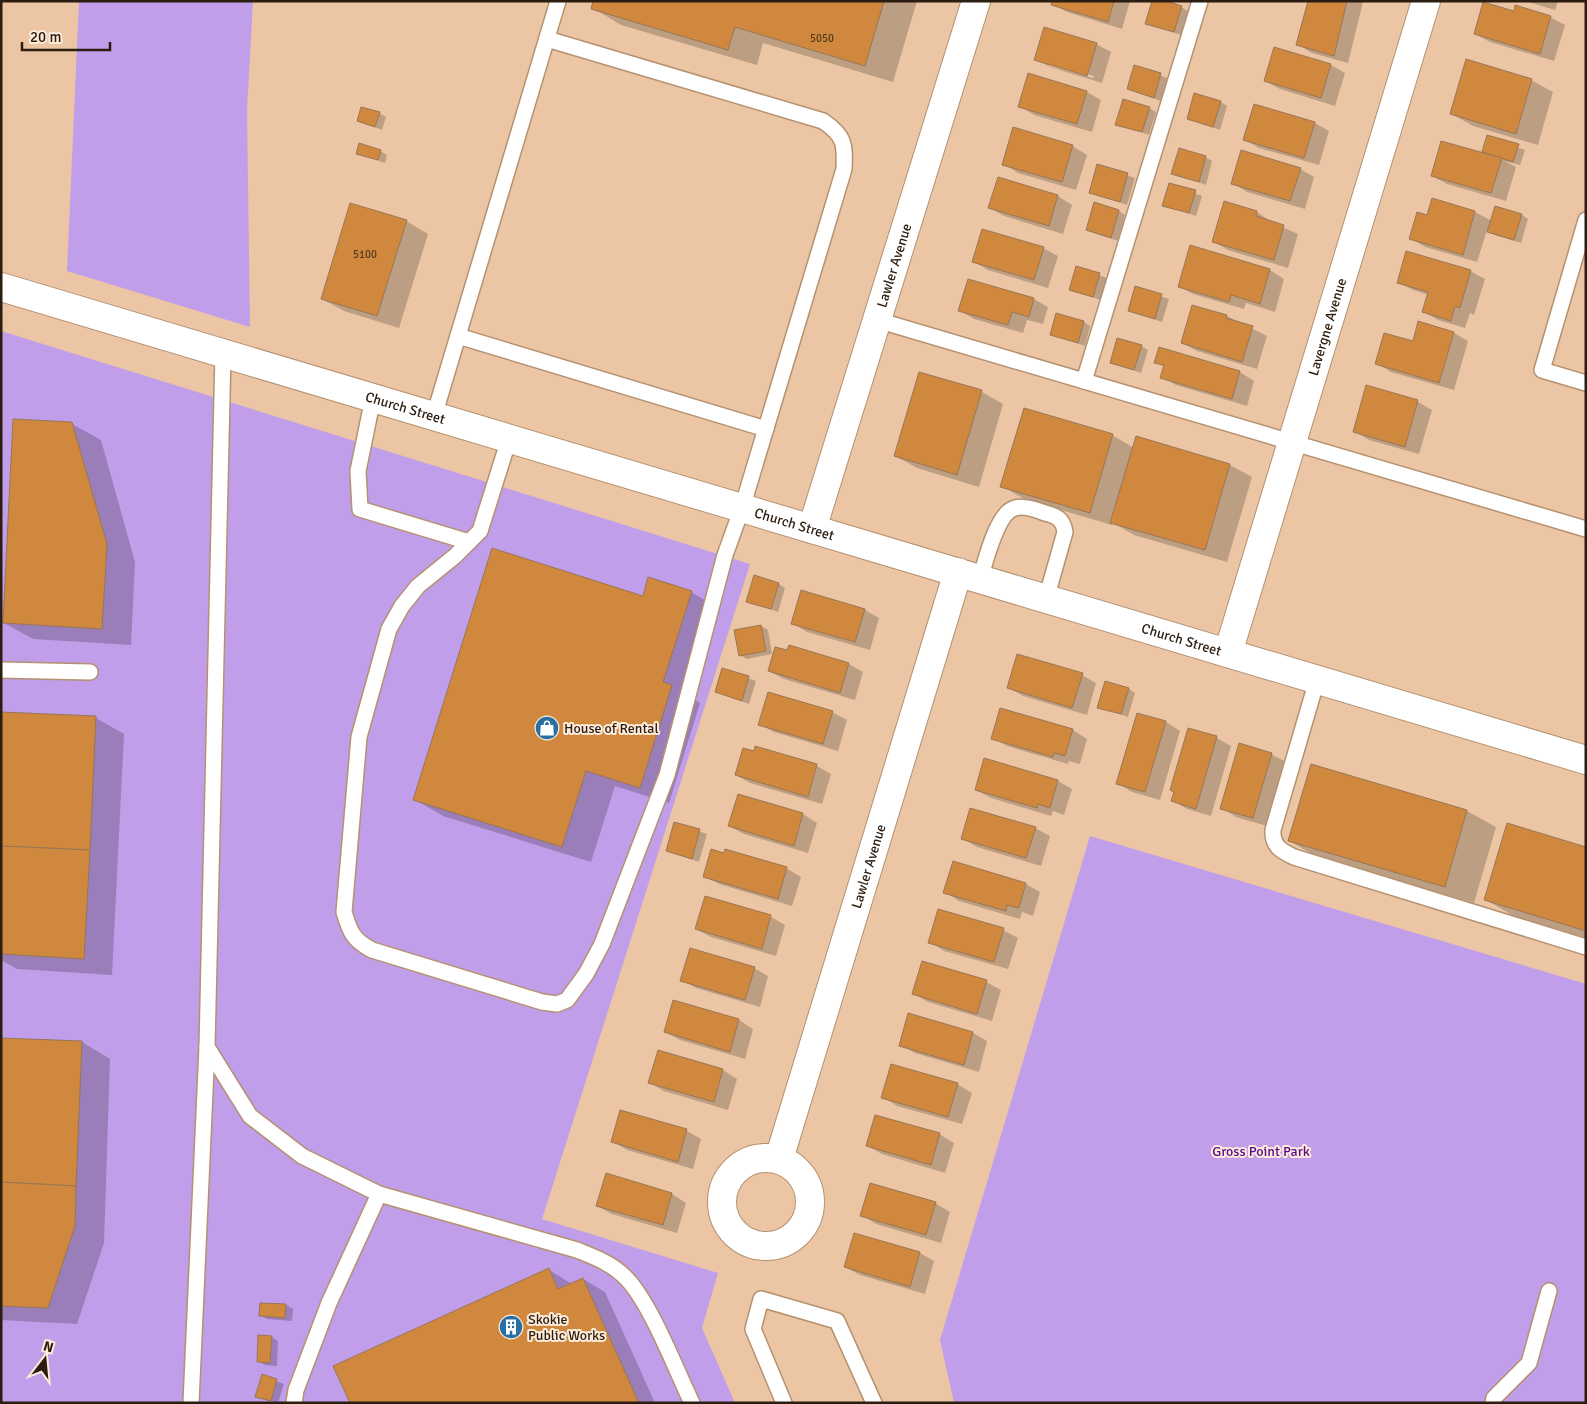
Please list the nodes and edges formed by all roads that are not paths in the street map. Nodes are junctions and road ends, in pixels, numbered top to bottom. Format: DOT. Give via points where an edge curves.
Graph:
graph roads {
  1 [pos="558,1"];
  2 [pos="976,1"];
  3 [pos="1200,1"];
  4 [pos="1426,1"];
  5 [pos="546,39"];
  6 [pos="1586,220"];
  7 [pos="1,287"];
  8 [pos="877,320"];
  9 [pos="458,336"];
  10 [pos="223,353"];
  11 [pos="1084,381"];
  12 [pos="1586,383"];
  13 [pos="374,398"];
  14 [pos="434,416"];
  15 [pos="766,429"];
  16 [pos="509,438"];
  17 [pos="1292,441"];
  18 [pos="742,508"];
  19 [pos="812,529"];
  20 [pos="1586,529"];
  21 [pos="468,542"];
  22 [pos="969,576"];
  23 [pos="1046,598"];
  24 [pos="1228,653"];
  25 [pos="1,670"];
  26 [pos="90,672"];
  27 [pos="1317,680"];
  28 [pos="1586,760"];
  29 [pos="1586,947"];
  30 [pos="207,1047"];
  31 [pos="779,1159"];
  32 [pos="379,1194"];
  33 [pos="1549,1291"];
  34 [pos="191,1403"];
  35 [pos="294,1403"];
  36 [pos="692,1403"];
  37 [pos="784,1403"];
  38 [pos="874,1403"];
  39 [pos="1493,1403"];
  1 -- 5 [label="lane"];
  2 -- 8 [label="street, Lawler Avenue"];
  3 -- 11 [label="lane"];
  4 -- 17 [label="street, Lavergne Avenue"];
  5 -- 9 [label="lane"];
  5 -- 15 [label="lane" via="822,121 842,138 844,169"];
  6 -- 12 [label="lane" via="1542,370"];
  7 -- 10 [label="street, Church Street"];
  8 -- 11 [label="lane"];
  8 -- 19 [label="street, Lawler Avenue"];
  9 -- 14 [label="lane"];
  9 -- 15 [label="lane"];
  10 -- 13 [label="street, Church Street"];
  10 -- 30 [label="lane"];
  11 -- 17 [label="lane"];
  13 -- 14 [label="street, Church Street"];
  13 -- 21 [label="lane" via="358,471 360,509"];
  14 -- 16 [label="street, Church Street"];
  15 -- 18 [label="lane"];
  16 -- 18 [label="street, Church Street"];
  16 -- 21 [label="lane" via="480,531"];
  17 -- 20 [label="lane"];
  17 -- 24 [label="street, Lavergne Avenue"];
  18 -- 19 [label="street, Church Street"];
  18 -- 21 [label="lane" via="726,555 666,775 602,944 567,1000 557,1004 372,950 358,943 344,912 360,736 389,629 418,586"];
  19 -- 22 [label="street, Church Street"];
  22 -- 23 [label="street, Church Street"];
  22 -- 23 [label="lane" via="1008,512 1015,507 1040,511 1060,519 1065,532"];
  22 -- 31 [label="street, Lawler Avenue"];
  23 -- 24 [label="street, Church Street"];
  24 -- 27 [label="street, Church Street"];
  25 -- 26 [label="lane"];
  27 -- 28 [label="street, Church Street"];
  27 -- 29 [label="lane" via="1273,830 1275,846 1294,857"];
  30 -- 32 [label="lane" via="250,1116 302,1156"];
  30 -- 34 [label="lane"];
  32 -- 35 [label="lane" via="329,1303"];
  32 -- 36 [label="lane" via="577,1250 604,1261 625,1276 641,1296"];
  33 -- 39 [label="lane" via="1529,1363 1494,1398"];
  37 -- 38 [label="lane" via="753,1329 761,1299 837,1321"];
}
